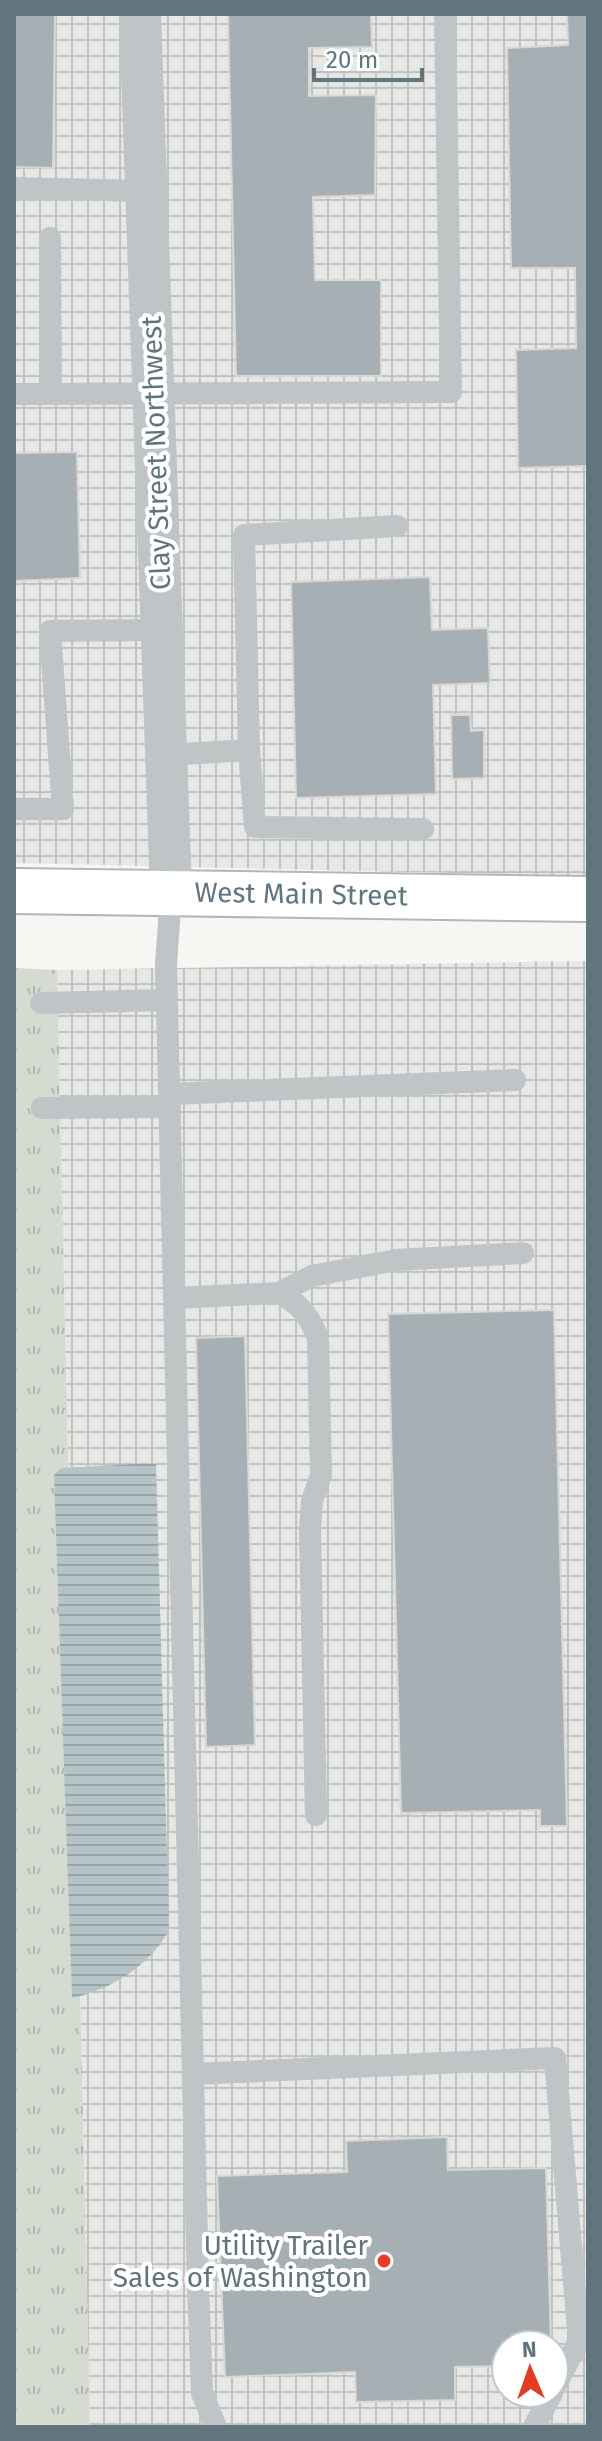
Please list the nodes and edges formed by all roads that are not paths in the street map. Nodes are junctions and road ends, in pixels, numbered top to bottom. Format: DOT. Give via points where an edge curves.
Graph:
graph roads {
  1 [pos="140,14"];
  2 [pos="445,14"];
  3 [pos="14,188"];
  4 [pos="147,191"];
  5 [pos="50,238"];
  6 [pos="154,393"];
  7 [pos="14,394"];
  8 [pos="51,394"];
  9 [pos="397,526"];
  10 [pos="162,630"];
  11 [pos="249,750"];
  12 [pos="166,755"];
  13 [pos="14,809"];
  14 [pos="423,829"];
  15 [pos="14,891"];
  16 [pos="171,893"];
  17 [pos="588,899"];
  18 [pos="167,1000"];
  19 [pos="41,1003"];
  20 [pos="515,1080"];
  21 [pos="169,1100"];
  22 [pos="42,1108"];
  23 [pos="523,1253"];
  24 [pos="279,1293"];
  25 [pos="174,1298"];
  26 [pos="316,1815"];
  27 [pos="193,2074"];
  28 [pos="570,2358"];
  29 [pos="544,2409"];
  30 [pos="216,2427"];
  31 [pos="534,2427"];
  1 -- 4 [label="street, Clay Street Northwest"];
  2 -- 6 [label="lane" via="451,392"];
  3 -- 4 [label="lane"];
  4 -- 6 [label="street, Clay Street Northwest"];
  5 -- 8 [label="lane"];
  6 -- 8 [label="lane"];
  6 -- 10 [label="street, Clay Street Northwest"];
  7 -- 8 [label="lane"];
  9 -- 11 [label="lane" via="244,535"];
  10 -- 12 [label="street, Clay Street Northwest"];
  10 -- 13 [label="lane" via="50,631 63,809"];
  11 -- 12 [label="lane"];
  11 -- 14 [label="lane" via="255,827"];
  12 -- 16 [label="street, Clay Street Northwest"];
  15 -- 16 [label="main road, West Main Street"];
  16 -- 17 [label="main road, West Main Street"];
  16 -- 18 [label="lane"];
  18 -- 19 [label="lane"];
  18 -- 21 [label="lane"];
  20 -- 21 [label="lane"];
  21 -- 22 [label="lane"];
  21 -- 25 [label="lane"];
  23 -- 24 [label="lane" via="396,1260 312,1276"];
  24 -- 25 [label="lane"];
  24 -- 26 [label="lane" via="297,1302 318,1339 321,1475 310,1530"];
  25 -- 27 [label="lane"];
  27 -- 28 [label="lane" via="555,2058 579,2341"];
  27 -- 30 [label="lane" via="202,2393"];
  29 -- 31 [label="lane"];
}
